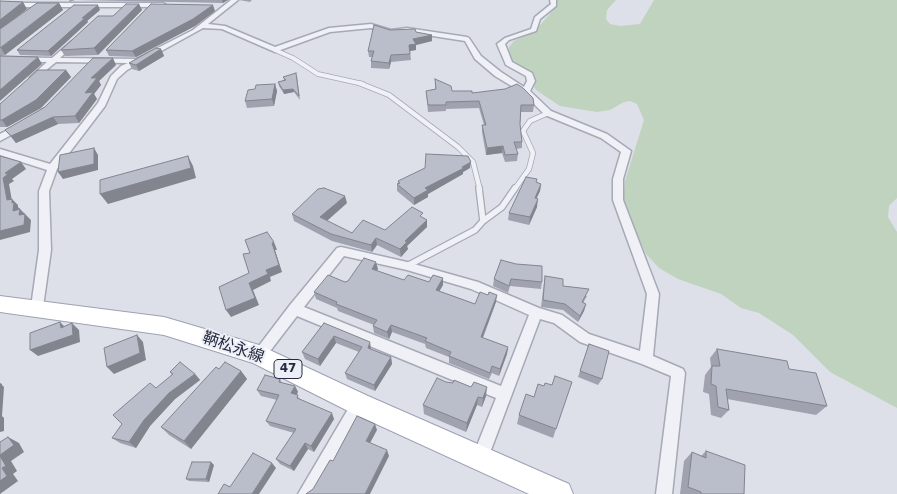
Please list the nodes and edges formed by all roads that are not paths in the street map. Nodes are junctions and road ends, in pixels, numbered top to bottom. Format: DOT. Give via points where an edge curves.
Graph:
graph roads {
  1 [pos="81,0"];
  2 [pos="235,0"];
  3 [pos="553,0"];
  4 [pos="0,5"];
  5 [pos="153,5"];
  6 [pos="172,5"];
  7 [pos="39,6"];
  8 [pos="74,6"];
  9 [pos="113,6"];
  10 [pos="31,11"];
  11 [pos="67,12"];
  12 [pos="107,12"];
  13 [pos="146,12"];
  14 [pos="202,26"];
  15 [pos="80,36"];
  16 [pos="275,50"];
  17 [pos="16,53"];
  18 [pos="106,53"];
  19 [pos="4,59"];
  20 [pos="54,60"];
  21 [pos="97,60"];
  22 [pos="135,61"];
  23 [pos="0,66"];
  24 [pos="82,73"];
  25 [pos="27,84"];
  26 [pos="526,91"];
  27 [pos="548,113"];
  28 [pos="28,122"];
  29 [pos="0,138"];
  30 [pos="0,152"];
  31 [pos="52,168"];
  32 [pos="483,221"];
  33 [pos="407,266"];
  34 [pos="0,304"];
  35 [pos="37,307"];
  36 [pos="294,309"];
  37 [pos="536,313"];
  38 [pos="259,355"];
  39 [pos="646,359"];
  40 [pos="504,394"];
  41 [pos="359,404"];
  42 [pos="480,458"];
  43 [pos="306,494"];
  44 [pos="559,494"];
  45 [pos="664,494"];
  1 -- 8 [label="street"];
  2 -- 14 [label="street" via="222,7"];
  3 -- 26 [label="street" via="554,5 537,18 536,28 501,44 509,63 528,75 530,81"];
  4 -- 7 [label="street"];
  5 -- 6 [label="street"];
  5 -- 9 [label="street"];
  5 -- 13 [label="street"];
  7 -- 8 [label="street"];
  7 -- 10 [label="street"];
  8 -- 9 [label="street"];
  8 -- 11 [label="street"];
  9 -- 12 [label="street"];
  14 -- 16 [label="street" via="223,27"];
  14 -- 22 [label="street"];
  15 -- 20 [label="street"];
  16 -- 26 [label="street" via="329,30 371,26 391,32 407,30 460,37 467,39 478,57 491,68"];
  16 -- 32 [label="lane" via="318,74 374,87 458,147 473,162 482,200"];
  17 -- 19 [label="street"];
  18 -- 21 [label="street"];
  19 -- 20 [label="street"];
  19 -- 23 [label="street"];
  20 -- 21 [label="street"];
  20 -- 25 [label="street"];
  21 -- 22 [label="street"];
  21 -- 24 [label="street"];
  22 -- 31 [label="street" via="114,78 102,104"];
  26 -- 27 [label="street"];
  27 -- 32 [label="lane" via="530,121 523,131 533,153 529,169 502,207"];
  27 -- 39 [label="street" via="604,136 626,151 618,179 618,200 653,294"];
  28 -- 29 [label="street"];
  30 -- 31 [label="street"];
  31 -- 35 [label="street" via="44,191 45,250"];
  32 -- 33 [label="lane" via="475,230"];
  33 -- 36 [label="street" via="341,251"];
  33 -- 37 [label="street" via="474,285"];
  34 -- 35 [label="main road, 鞆松永線 / 47"];
  35 -- 38 [label="main road, 鞆松永線 / 47" via="164,326"];
  36 -- 38 [label="street"];
  36 -- 40 [label="street"];
  37 -- 39 [label="street" via="558,319 584,338"];
  37 -- 40 [label="street"];
  38 -- 41 [label="main road, 鞆松永線 / 47"];
  39 -- 45 [label="street" via="678,373"];
  40 -- 42 [label="street"];
  41 -- 42 [label="main road, 鞆松永線 / 47"];
  41 -- 43 [label="street"];
  42 -- 44 [label="main road, 鞆松永線 / 47"];
}
